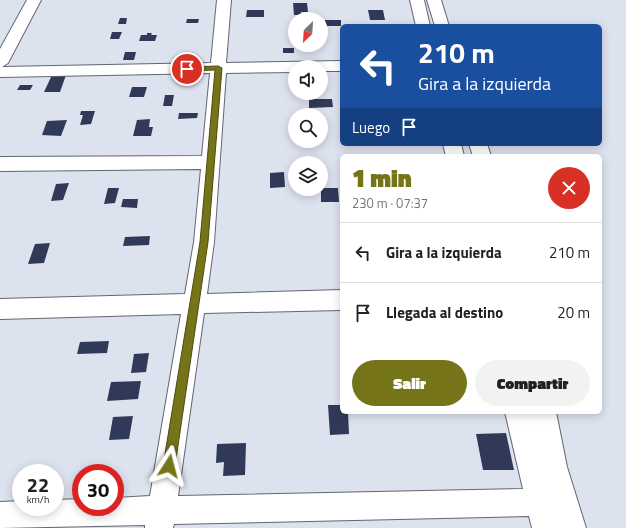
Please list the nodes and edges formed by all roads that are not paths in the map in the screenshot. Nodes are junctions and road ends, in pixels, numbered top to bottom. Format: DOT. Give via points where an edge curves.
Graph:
graph roads {
  1 [pos="34,0"];
  2 [pos="224,0"];
  3 [pos="417,0"];
  4 [pos="434,0"];
  5 [pos="423,24"];
  6 [pos="441,24"];
  7 [pos="0,63"];
  8 [pos="340,66"];
  9 [pos="218,68"];
  10 [pos="0,72"];
  11 [pos="211,162"];
  12 [pos="0,164"];
  13 [pos="340,300"];
  14 [pos="194,304"];
  15 [pos="0,309"];
  16 [pos="518,414"];
  17 [pos="544,414"];
  18 [pos="540,502"];
  19 [pos="0,516"];
  20 [pos="160,519"];
  21 [pos="546,528"];
  22 [pos="572,528"];
  1 -- 7 [label="street"];
  2 -- 9 [label="street"];
  3 -- 5 [label="street"];
  4 -- 6 [label="street"];
  8 -- 9 [label="street"];
  9 -- 10 [label="street"];
  9 -- 11 [label="street"];
  11 -- 12 [label="street"];
  11 -- 14 [label="street" via="204,242"];
  13 -- 14 [label="street"];
  14 -- 15 [label="street"];
  14 -- 20 [label="street"];
  16 -- 18 [label="street"];
  17 -- 22 [label="street" via="554,467"];
  18 -- 20 [label="street"];
  18 -- 21 [label="street"];
  19 -- 20 [label="street"];
}
